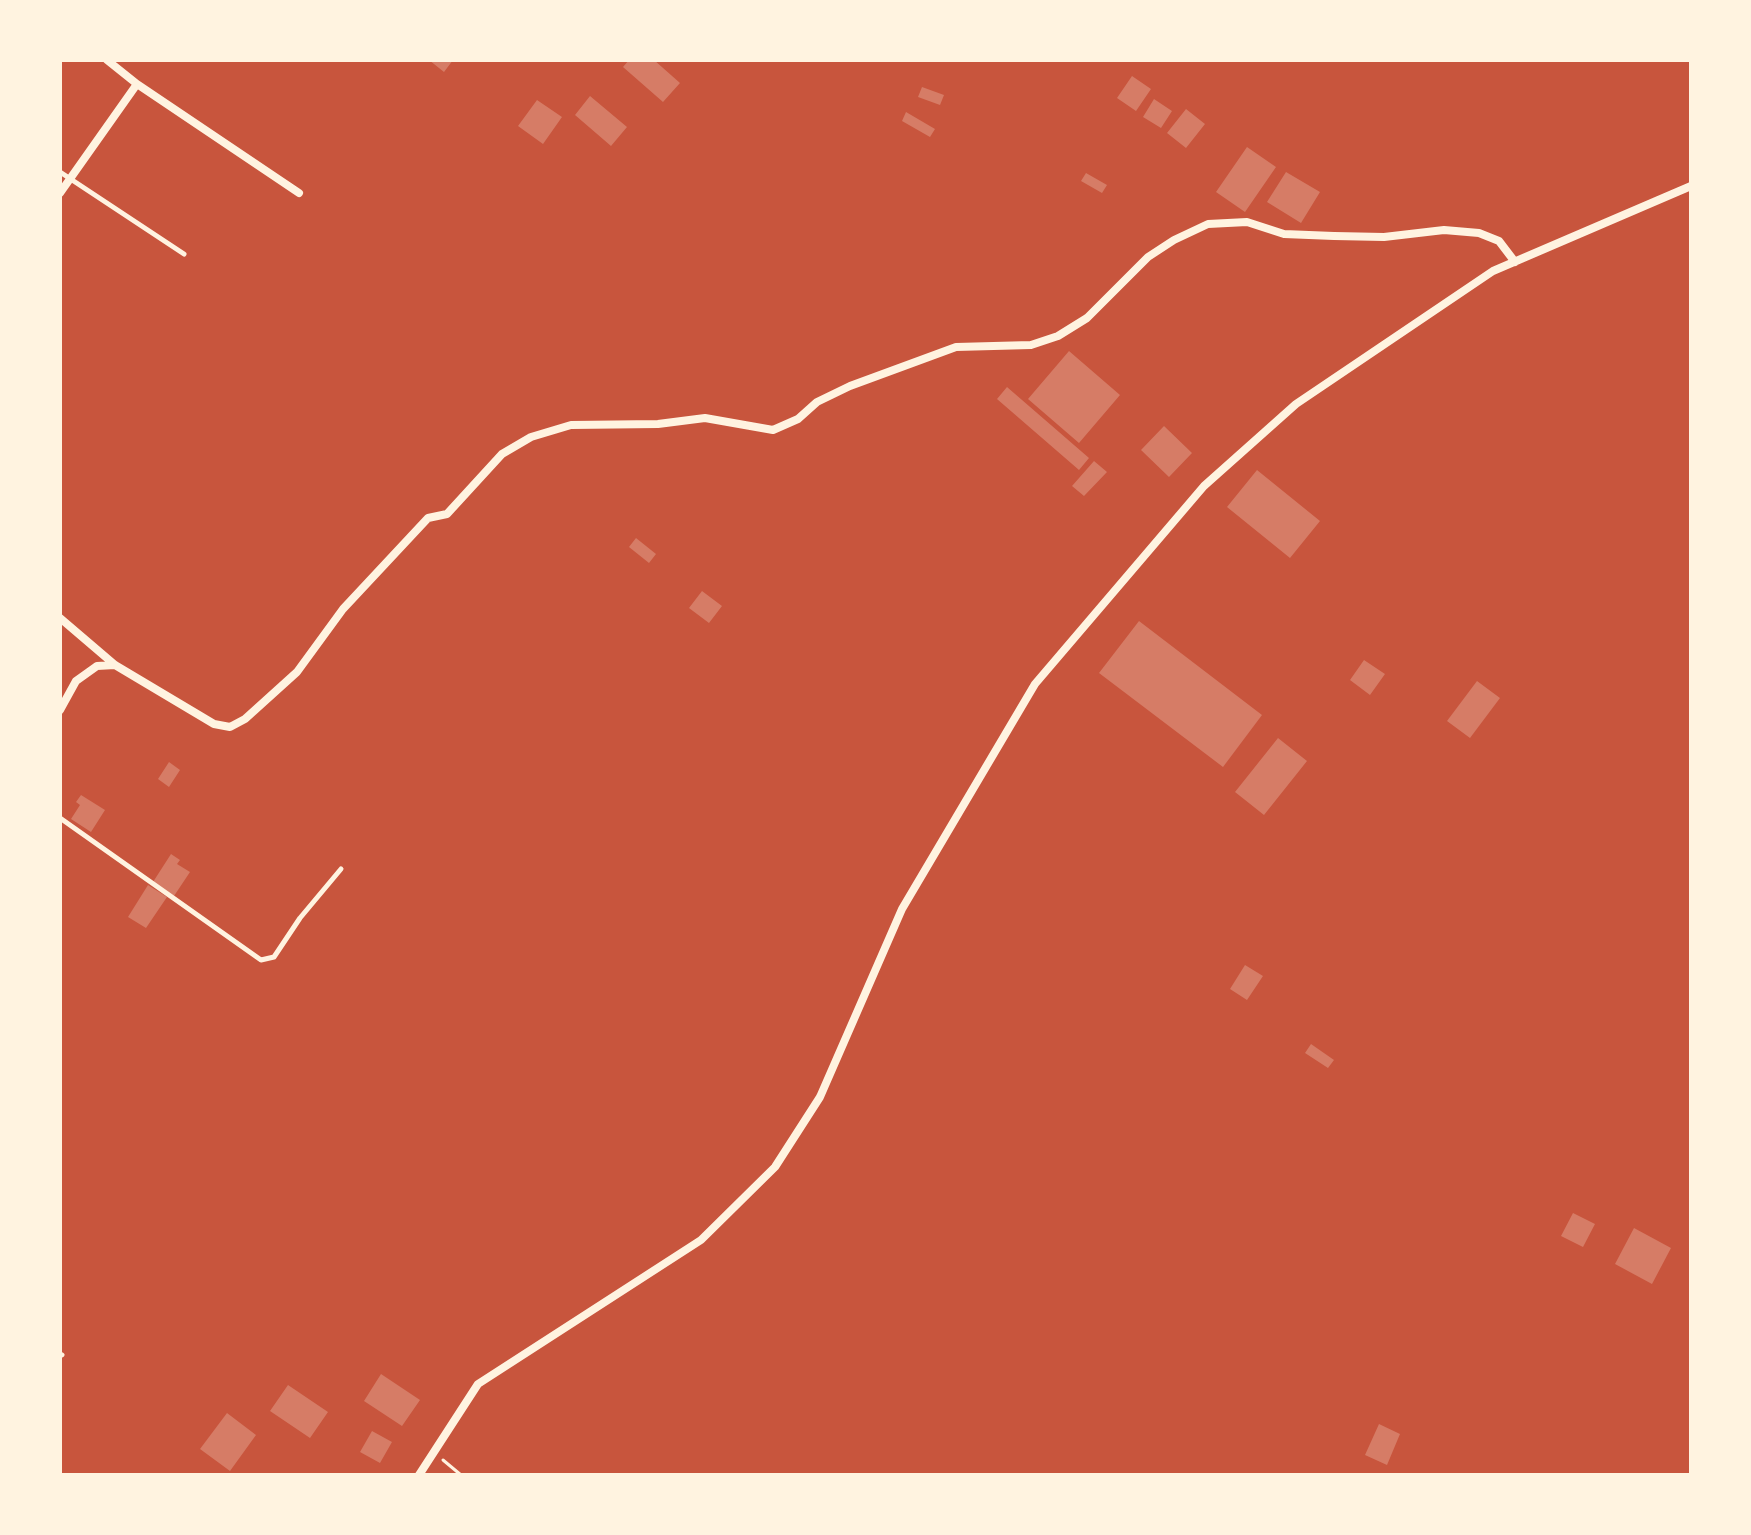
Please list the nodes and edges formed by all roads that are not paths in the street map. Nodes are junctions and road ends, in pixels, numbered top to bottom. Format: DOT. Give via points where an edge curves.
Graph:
graph roads {
  1 [pos="107,60"];
  2 [pos="137,84"];
  3 [pos="60,172"];
  4 [pos="70,179"];
  5 [pos="1691,186"];
  6 [pos="60,193"];
  7 [pos="299,193"];
  8 [pos="184,254"];
  9 [pos="1515,262"];
  10 [pos="60,618"];
  11 [pos="115,665"];
  12 [pos="60,710"];
  13 [pos="60,818"];
  14 [pos="341,869"];
  15 [pos="419,1475"];
  1 -- 2 [label="street"];
  2 -- 4 [label="street"];
  2 -- 7 [label="street"];
  3 -- 4 [label="lane"];
  4 -- 6 [label="street"];
  4 -- 8 [label="lane"];
  5 -- 9 [label="street"];
  9 -- 11 [label="street" via="1499,241 1479,233 1284,234 1247,222 1208,224 1148,257 1087,318 1058,336 1031,345 956,347 850,386 773,430 705,418 571,425 531,437 502,454 447,514 428,518 343,609 297,672 230,727 214,724"];
  9 -- 15 [label="street" via="1493,271 1296,404 1204,486 1035,684 902,909 820,1097 775,1167 701,1240 478,1384"];
  10 -- 11 [label="street"];
  11 -- 12 [label="street" via="97,666 76,681"];
  13 -- 14 [label="lane" via="261,960 274,957"];
}
